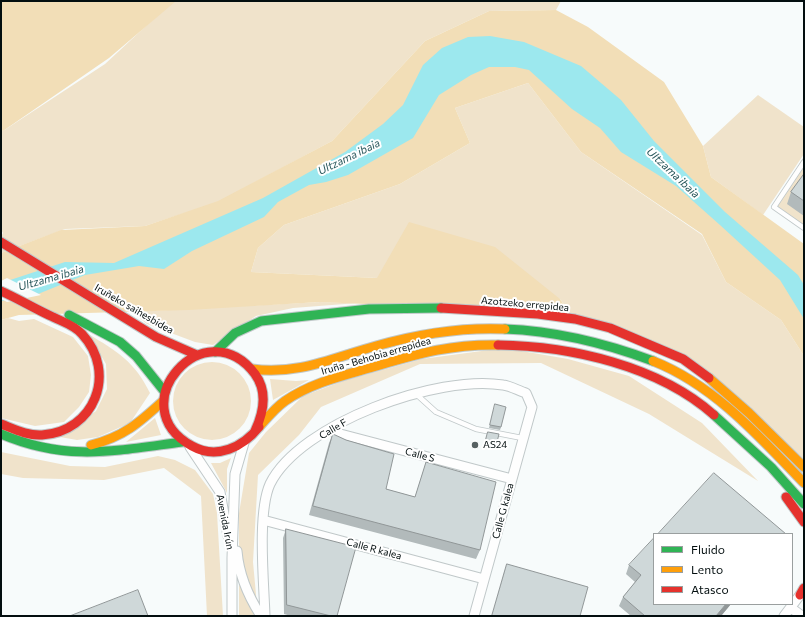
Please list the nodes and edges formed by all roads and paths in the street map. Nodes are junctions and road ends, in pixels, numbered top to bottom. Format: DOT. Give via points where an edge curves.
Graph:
graph roads {
  1 [pos="804,162"];
  2 [pos="804,228"];
  3 [pos="1,242"];
  4 [pos="1,284"];
  5 [pos="1,291"];
  6 [pos="69,320"];
  7 [pos="244,327"];
  8 [pos="215,352"];
  9 [pos="197,355"];
  10 [pos="237,357"];
  11 [pos="252,369"];
  12 [pos="164,392"];
  13 [pos="416,394"];
  14 [pos="163,401"];
  15 [pos="532,407"];
  16 [pos="704,408"];
  17 [pos="1,424"];
  18 [pos="255,431"];
  19 [pos="329,431"];
  20 [pos="1,433"];
  21 [pos="522,438"];
  22 [pos="244,443"];
  23 [pos="186,445"];
  24 [pos="804,467"];
  25 [pos="512,479"];
  26 [pos="804,483"];
  27 [pos="804,504"];
  28 [pos="233,518"];
  29 [pos="263,520"];
  30 [pos="804,522"];
  31 [pos="232,558"];
  32 [pos="484,579"];
  33 [pos="803,592"];
  34 [pos="791,608"];
  35 [pos="232,616"];
  36 [pos="261,616"];
  37 [pos="265,616"];
  38 [pos="474,616"];
  39 [pos="784,616"];
  40 [pos="802,616"];
  1 -- 2 [label="lane" via="774,207"];
  3 -- 9 [label="main road, Iruñeko saihesbidea" via="156,337"];
  4 -- 6 [label="main road"];
  5 -- 6 [label="main road"];
  6 -- 12 [label="main road" via="120,342 136,356"];
  6 -- 17 [label="main road" via="92,347 98,360 101,376 98,392 90,408 76,423 48,434 21,431"];
  7 -- 8 [label="main road, Azotzeko errepidea"];
  7 -- 10 [label="main road" via="235,342"];
  7 -- 24 [label="main road, Azotzeko errepidea" via="275,318 368,309 442,308 575,319 610,328 683,359 712,380 749,413"];
  8 -- 9 [label="main road"];
  8 -- 10 [label="main road"];
  9 -- 12 [label="main road" via="176,369"];
  10 -- 11 [label="main road"];
  11 -- 18 [label="main road" via="262,388 264,399 264,412"];
  11 -- 26 [label="main road, Iruña - Behobia errepidea" via="277,372 301,368 377,346 453,329 522,328 581,337 636,355 673,371 713,396"];
  12 -- 14 [label="main road"];
  13 -- 15 [label="street, Calle F" via="471,384 504,385 526,393"];
  13 -- 19 [label="street, Calle F" via="369,409"];
  13 -- 21 [label="lane" via="436,412 476,430"];
  14 -- 20 [label="main road" via="122,436 100,443 72,446"];
  14 -- 23 [label="main road" via="168,426"];
  15 -- 21 [label="street, Calle G kalea"];
  16 -- 18 [label="main road, Iruña - Behobia errepidea" via="693,398 665,383 601,358 519,345 457,347 423,352 328,380 300,392 280,405"];
  16 -- 27 [label="main road, Iruña - Behobia errepidea" via="761,456"];
  16 -- 30 [label="main road" via="784,494"];
  18 -- 22 [label="main road"];
  19 -- 25 [label="street, Calle S"];
  19 -- 29 [label="street, Calle F" via="282,465 270,484 264,502"];
  20 -- 23 [label="main road" via="14,441 33,447 74,454"];
  21 -- 25 [label="street, Calle G kalea"];
  22 -- 23 [label="main road" via="231,450 211,453"];
  22 -- 28 [label="street, Avenida Irún" via="234,474"];
  23 -- 31 [label="street, Avenida Irún" via="220,492"];
  25 -- 32 [label="street, Calle G kalea"];
  28 -- 31 [label="street, Avenida Irún"];
  28 -- 36 [label="street, Avenida Irún" via="238,567 250,598"];
  29 -- 32 [label="street, Calle R kalea"];
  29 -- 37 [label="street, Calle F"];
  31 -- 35 [label="street, Avenida Irún"];
  32 -- 38 [label="street, Calle G kalea"];
  33 -- 34 [label="street"];
  34 -- 39 [label="street"];
  34 -- 40 [label="street"];
}
